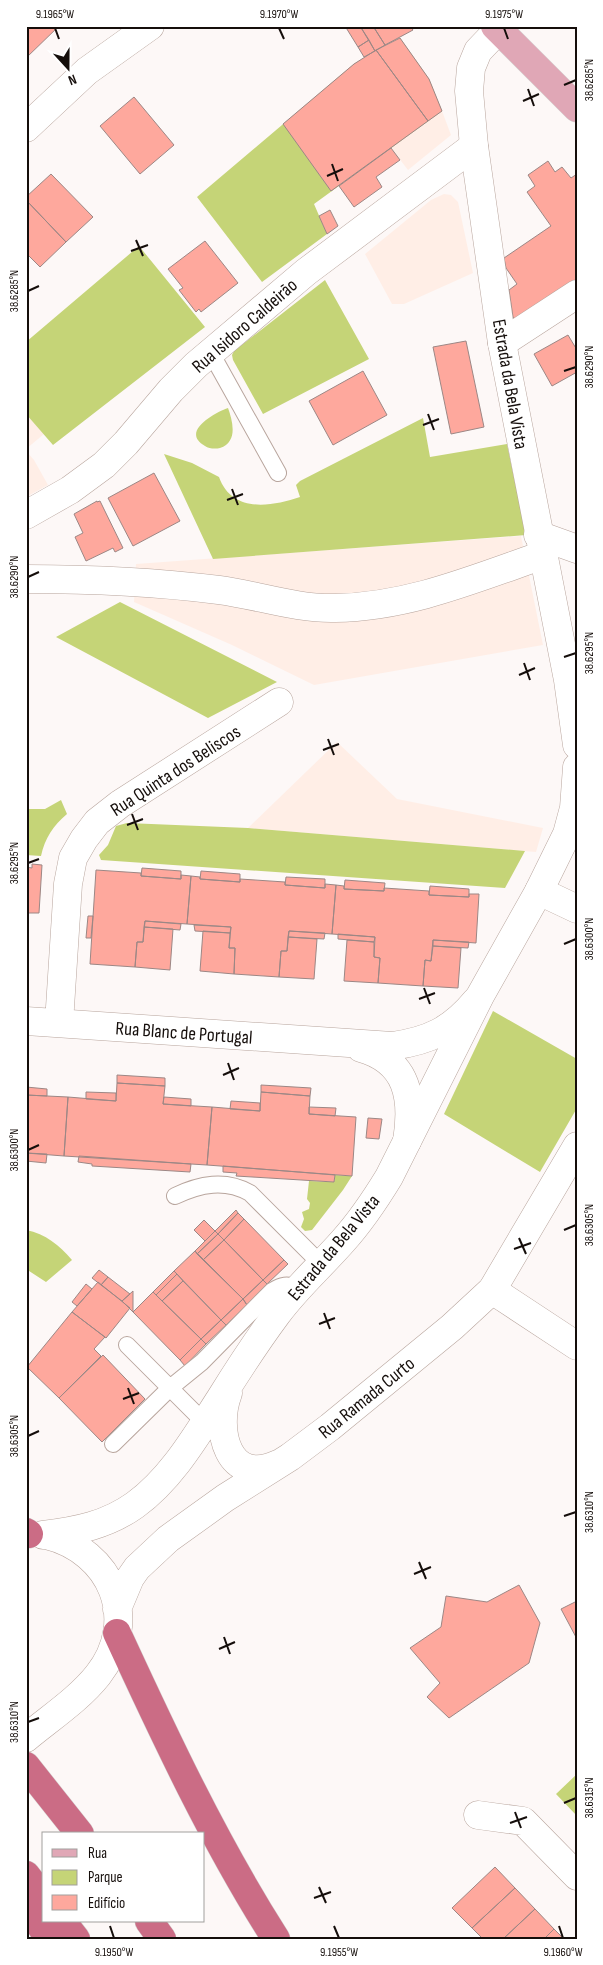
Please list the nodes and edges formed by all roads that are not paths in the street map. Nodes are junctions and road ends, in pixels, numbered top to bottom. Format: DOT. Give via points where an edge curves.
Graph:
graph roads {
  1 [pos="150,26"];
  2 [pos="496,28"];
  3 [pos="577,108"];
  4 [pos="26,128"];
  5 [pos="474,146"];
  6 [pos="577,294"];
  7 [pos="502,343"];
  8 [pos="211,353"];
  9 [pos="278,473"];
  10 [pos="26,515"];
  11 [pos="540,545"];
  12 [pos="577,549"];
  13 [pos="26,579"];
  14 [pos="279,702"];
  15 [pos="577,745"];
  16 [pos="577,767"];
  17 [pos="539,891"];
  18 [pos="577,909"];
  19 [pos="480,996"];
  20 [pos="26,1021"];
  21 [pos="59,1023"];
  22 [pos="342,1044"];
  23 [pos="406,1143"];
  24 [pos="577,1146"];
  25 [pos="175,1196"];
  26 [pos="321,1264"];
  27 [pos="298,1288"];
  28 [pos="492,1290"];
  29 [pos="126,1344"];
  30 [pos="577,1346"];
  31 [pos="237,1371"];
  32 [pos="170,1388"];
  33 [pos="204,1422"];
  34 [pos="112,1444"];
  35 [pos="290,1457"];
  36 [pos="31,1534"];
  37 [pos="117,1621"];
  38 [pos="26,1738"];
  39 [pos="26,1766"];
  40 [pos="478,1815"];
  41 [pos="78,1832"];
  42 [pos="26,1875"];
  43 [pos="577,1876"];
  44 [pos="42,1895"];
  45 [pos="26,1903"];
  46 [pos="63,1922"];
  47 [pos="149,1922"];
  48 [pos="49,1939"];
  49 [pos="76,1939"];
  50 [pos="162,1939"];
  51 [pos="276,1939"];
  1 -- 4 [label="street" via="87,71"];
  2 -- 3 [label="main road"];
  2 -- 5 [label="street, Estrada da Bela Vista" via="478,51 470,68"];
  5 -- 7 [label="street, Estrada da Bela Vista"];
  5 -- 8 [label="street, Rua Isidoro Caldeirão" via="306,272"];
  6 -- 7 [label="street"];
  7 -- 11 [label="street, Estrada da Bela Vista"];
  8 -- 9 [label="lane"];
  8 -- 10 [label="street, Rua Isidoro Caldeirão" via="171,390 104,465 70,490"];
  11 -- 12 [label="street"];
  11 -- 13 [label="street" via="461,585 376,606 333,608 291,604 219,590 104,580"];
  11 -- 15 [label="street, Estrada da Bela Vista" via="568,680"];
  14 -- 21 [label="street, Rua Quinta dos Beliscos" via="120,804 97,822 84,839 73,858 68,884"];
  16 -- 17 [label="street, Estrada da Bela Vista" via="574,808 567,834"];
  17 -- 18 [label="street"];
  17 -- 19 [label="street, Estrada da Bela Vista"];
  19 -- 22 [label="street, Rua Blanc de Portugal" via="464,1016 430,1037 392,1046"];
  19 -- 23 [label="street, Estrada da Bela Vista"];
  20 -- 21 [label="street, Rua Blanc de Portugal"];
  21 -- 22 [label="street, Rua Blanc de Portugal"];
  22 -- 23 [label="street, Rua Blanc de Portugal" via="372,1052 389,1061 398,1072 410,1104"];
  23 -- 26 [label="street, Estrada da Bela Vista" via="372,1206"];
  24 -- 28 [label="street, Rua Ramada Curto"];
  25 -- 26 [label="lane" via="206,1185 238,1186 250,1193"];
  26 -- 27 [label="street, Estrada da Bela Vista"];
  27 -- 31 [label="street, Estrada da Bela Vista"];
  27 -- 32 [label="lane" via="289,1285 272,1291 202,1362"];
  28 -- 30 [label="street"];
  28 -- 35 [label="street, Rua Ramada Curto" via="445,1333"];
  29 -- 32 [label="lane"];
  31 -- 33 [label="street, Estrada da Bela Vista"];
  31 -- 35 [label="street" via="223,1414 222,1430 229,1452 243,1466 253,1468 275,1465"];
  32 -- 33 [label="lane"];
  32 -- 34 [label="lane"];
  33 -- 36 [label="street, Estrada da Bela Vista" via="176,1463 153,1489 118,1516 74,1531"];
  35 -- 37 [label="street, Rua Ramada Curto" via="168,1539 137,1568 130,1578"];
  36 -- 37 [label="street" via="74,1544 87,1553 108,1578 114,1593"];
  37 -- 38 [label="street, Rua Ramada Curto" via="107,1661 98,1674"];
  37 -- 51 [label="highway" via="161,1729"];
  39 -- 41 [label="highway"];
  40 -- 43 [label="street" via="523,1821"];
  42 -- 44 [label="highway"];
  45 -- 48 [label="highway"];
  46 -- 49 [label="highway"];
  47 -- 50 [label="highway"];
}
